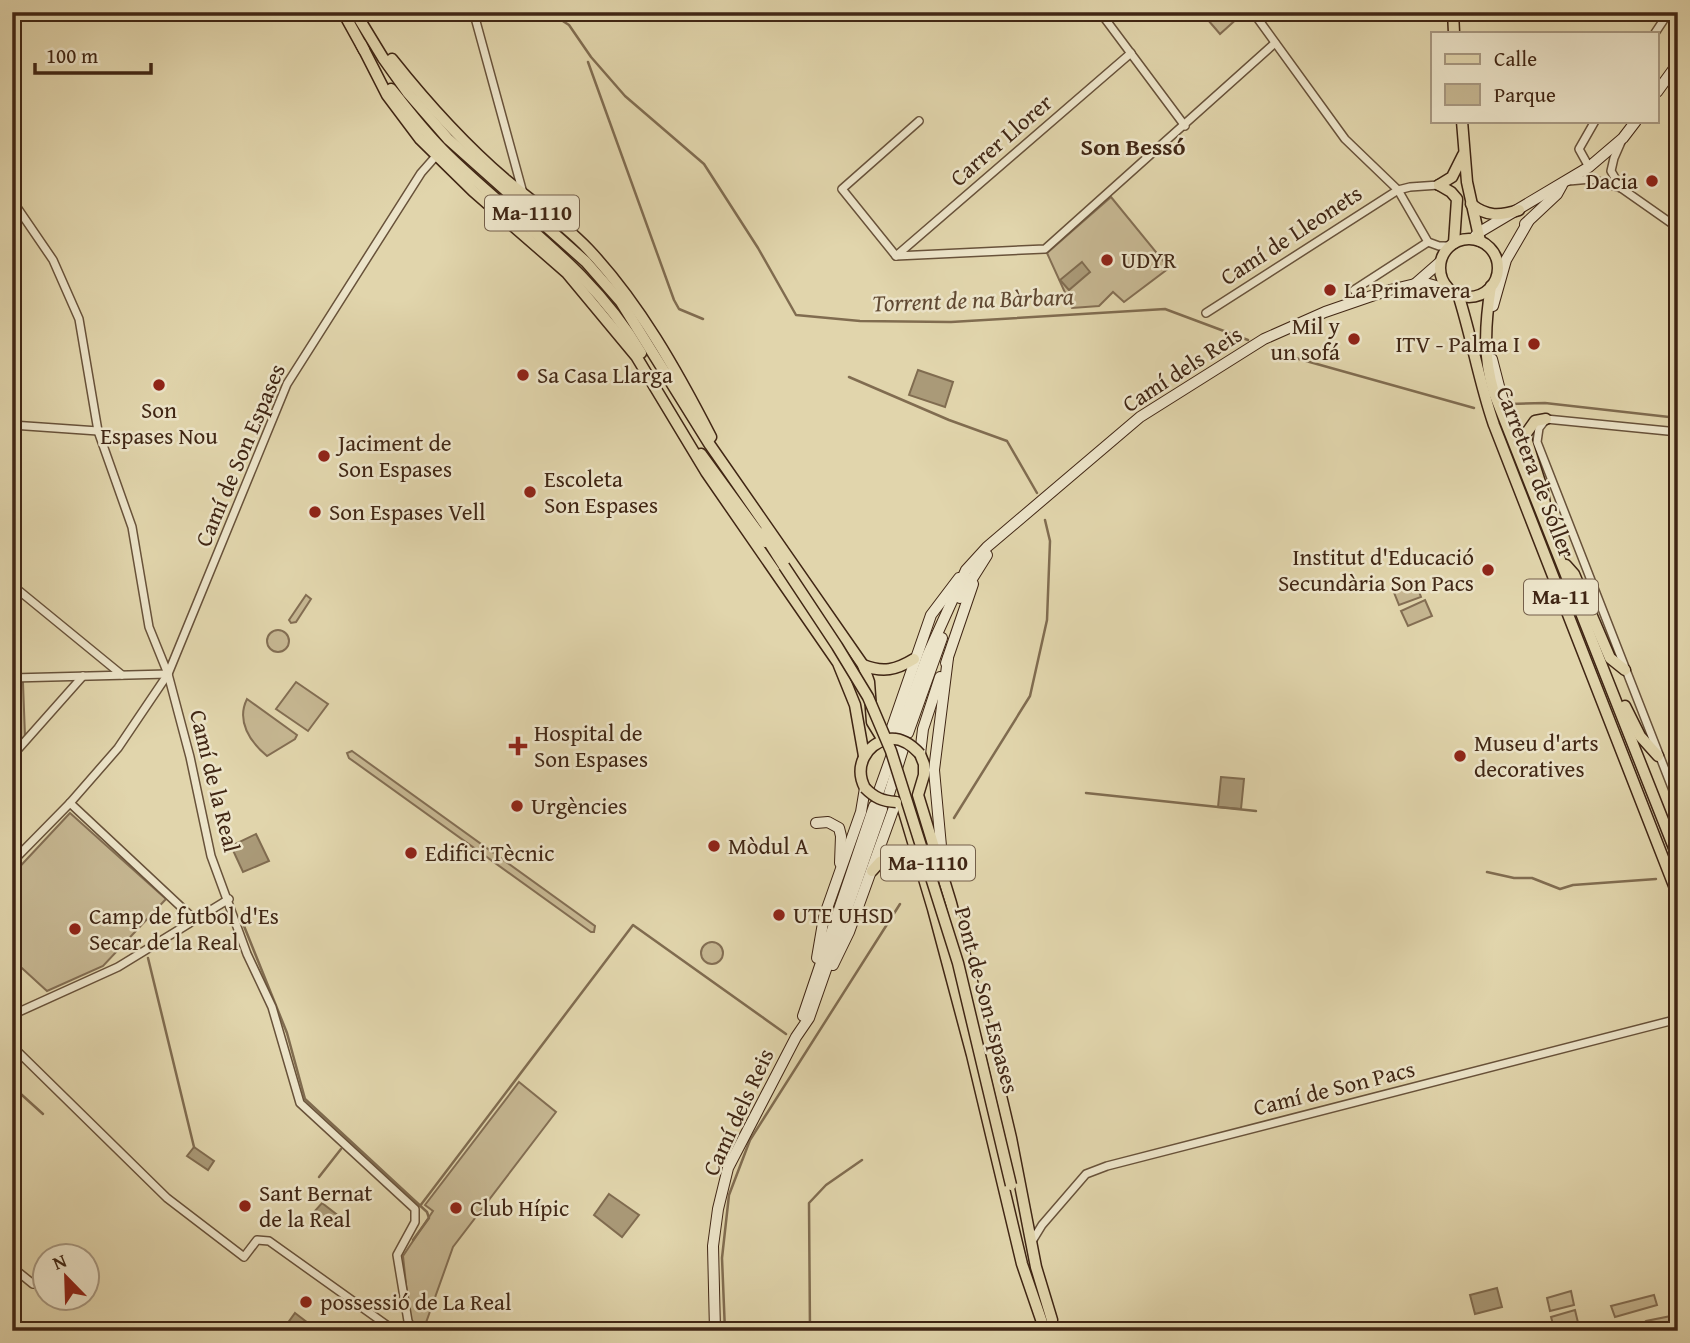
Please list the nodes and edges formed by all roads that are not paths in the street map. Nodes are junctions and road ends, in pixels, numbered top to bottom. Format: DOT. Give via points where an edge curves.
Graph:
graph roads {
  1 [pos="344,12"];
  2 [pos="355,12"];
  3 [pos="471,12"];
  4 [pos="1100,12"];
  5 [pos="1253,12"];
  6 [pos="1452,12"];
  7 [pos="1656,12"];
  8 [pos="1667,15"];
  9 [pos="1454,32"];
  10 [pos="1656,32"];
  11 [pos="1275,43"];
  12 [pos="361,44"];
  13 [pos="1130,53"];
  14 [pos="1678,63"];
  15 [pos="1658,91"];
  16 [pos="919,121"];
  17 [pos="1462,122"];
  18 [pos="1594,122"];
  19 [pos="1635,122"];
  20 [pos="1185,126"];
  21 [pos="1623,138"];
  22 [pos="1464,153"];
  23 [pos="436,156"];
  24 [pos="1589,167"];
  25 [pos="1467,182"];
  26 [pos="1565,182"];
  27 [pos="1439,185"];
  28 [pos="1621,188"];
  29 [pos="1398,190"];
  30 [pos="524,193"];
  31 [pos="12,200"];
  32 [pos="1471,204"];
  33 [pos="1519,209"];
  34 [pos="1528,222"];
  35 [pos="1678,228"];
  36 [pos="1477,238"];
  37 [pos="1428,242"];
  38 [pos="1453,243"];
  39 [pos="896,256"];
  40 [pos="1439,263"];
  41 [pos="1493,281"];
  42 [pos="1415,284"];
  43 [pos="1354,290"];
  44 [pos="1454,292"];
  45 [pos="1206,313"];
  46 [pos="1546,419"];
  47 [pos="12,425"];
  48 [pos="98,431"];
  49 [pos="1678,432"];
  50 [pos="710,445"];
  51 [pos="701,454"];
  52 [pos="732,476"];
  53 [pos="1548,527"];
  54 [pos="999,537"];
  55 [pos="761,550"];
  56 [pos="1561,559"];
  57 [pos="982,562"];
  58 [pos="784,566"];
  59 [pos="967,570"];
  60 [pos="12,585"];
  61 [pos="948,658"];
  62 [pos="914,659"];
  63 [pos="863,666"];
  64 [pos="1602,666"];
  65 [pos="1625,670"];
  66 [pos="168,674"];
  67 [pos="122,675"];
  68 [pos="83,676"];
  69 [pos="12,678"];
  70 [pos="892,743"];
  71 [pos="919,754"];
  72 [pos="12,756"];
  73 [pos="1658,756"];
  74 [pos="864,757"];
  75 [pos="865,788"];
  76 [pos="919,788"];
  77 [pos="891,797"];
  78 [pos="70,803"];
  79 [pos="1678,803"];
  80 [pos="878,807"];
  81 [pos="816,823"];
  82 [pos="1678,858"];
  83 [pos="12,862"];
  84 [pos="872,871"];
  85 [pos="838,877"];
  86 [pos="943,879"];
  87 [pos="1678,896"];
  88 [pos="229,900"];
  89 [pos="933,909"];
  90 [pos="195,920"];
  91 [pos="819,979"];
  92 [pos="12,1015"];
  93 [pos="1678,1019"];
  94 [pos="12,1045"];
  95 [pos="1011,1185"];
  96 [pos="1031,1243"];
  97 [pos="12,1267"];
  98 [pos="32,1283"];
  99 [pos="1030,1286"];
  100 [pos="1054,1325"];
  101 [pos="395,1331"];
  102 [pos="413,1331"];
  103 [pos="715,1331"];
  104 [pos="1045,1331"];
  1 -- 12 [label="main road, Ma-1110"];
  2 -- 30 [label="main road" via="453,130"];
  2 -- 50 [label="main road, Ma-1110" via="408,93 448,139 586,262 621,302"];
  3 -- 30 [label="street"];
  4 -- 13 [label="street"];
  5 -- 11 [label="street"];
  6 -- 9 [label="main road"];
  7 -- 8 [label="street"];
  8 -- 10 [label="street"];
  11 -- 20 [label="street"];
  11 -- 29 [label="street" via="1345,139"];
  12 -- 23 [label="main road" via="387,95"];
  12 -- 51 [label="main road, Ma-1110" via="385,81 445,153 587,281 631,337"];
  13 -- 20 [label="street"];
  13 -- 39 [label="street, Carrer Llorer"];
  14 -- 15 [label="street"];
  16 -- 39 [label="street" via="842,189"];
  17 -- 22 [label="main road, Ma-11"];
  18 -- 24 [label="street" via="1579,149"];
  19 -- 21 [label="street"];
  20 -- 39 [label="street" via="1045,249"];
  21 -- 24 [label="street"];
  21 -- 28 [label="street" via="1611,171"];
  22 -- 25 [label="main road, Ma-11"];
  22 -- 27 [label="main road" via="1452,177"];
  23 -- 55 [label="main road" via="567,272 614,327"];
  23 -- 66 [label="street, Camí de Son Espases" via="287,384"];
  24 -- 26 [label="street"];
  25 -- 32 [label="main road, Ma-11"];
  25 -- 38 [label="main road, Ma-11"];
  26 -- 28 [label="street" via="1591,179"];
  26 -- 33 [label="street"];
  26 -- 34 [label="street"];
  27 -- 29 [label="street"];
  27 -- 38 [label="main road" via="1457,199"];
  28 -- 35 [label="street"];
  29 -- 37 [label="street"];
  29 -- 45 [label="street, Camí de Lleonets"];
  30 -- 52 [label="main road" via="589,250 649,328 694,401"];
  31 -- 48 [label="street, Camí de la Real" via="53,260 79,319"];
  32 -- 33 [label="main road" via="1488,215"];
  32 -- 36 [label="main road, Ma-11"];
  33 -- 36 [label="street"];
  34 -- 41 [label="street" via="1506,250"];
  34 -- 53 [label="street" via="1506,260 1495,294 1491,353"];
  36 -- 38 [label="main road"];
  36 -- 41 [label="main road, Ma-11" via="1496,260"];
  37 -- 38 [label="street" via="1439,246"];
  37 -- 43 [label="street"];
  38 -- 40 [label="main road, Ma-11"];
  40 -- 42 [label="street"];
  40 -- 44 [label="main road, Ma-11" via="1444,283"];
  41 -- 44 [label="main road" via="1476,295"];
  41 -- 53 [label="main road, Carretera de Sóller / Ma-11" via="1485,325 1488,374"];
  42 -- 44 [label="street" via="1440,285"];
  42 -- 54 [label="street, Camí dels Reis" via="1325,312 1265,339 1217,368 1140,417"];
  44 -- 87 [label="main road, Carretera de Sóller / Ma-11" via="1494,425"];
  46 -- 49 [label="street"];
  46 -- 53 [label="main road" via="1535,421 1525,435 1543,492"];
  46 -- 65 [label="street" via="1537,442"];
  47 -- 48 [label="street"];
  48 -- 66 [label="street, Camí de la Real" via="132,527 149,627"];
  50 -- 52 [label="main road, Ma-1110"];
  50 -- 58 [label="main road, Ma-1110"];
  51 -- 55 [label="main road, Ma-1110"];
  51 -- 58 [label="main road, Ma-1110"];
  52 -- 63 [label="main road, Ma-1110"];
  53 -- 56 [label="main road, Carretera de Sóller / Ma-11"];
  54 -- 57 [label="street, Camí dels Reis"];
  54 -- 59 [label="street, Camí dels Reis"];
  55 -- 74 [label="main road, Ma-1110" via="838,663 855,705"];
  56 -- 64 [label="main road, Carretera de Sóller / Ma-11"];
  56 -- 65 [label="main road" via="1574,574 1610,658"];
  57 -- 59 [label="street, Camí dels Reis" via="956,603 904,732 928,654"];
  57 -- 61 [label="street"];
  58 -- 95 [label="main road, Pont de Son Espases / Ma-1110, bridge" via="868,697 891,751 958,963"];
  59 -- 62 [label="street" via="931,615"];
  60 -- 67 [label="street"];
  61 -- 71 [label="street" via="926,717"];
  61 -- 86 [label="street" via="934,770"];
  62 -- 63 [label="main road" via="886,671"];
  62 -- 70 [label="street"];
  63 -- 70 [label="main road, Ma-1110" via="872,722"];
  64 -- 73 [label="main road" via="1613,678 1640,736"];
  64 -- 82 [label="main road, Carretera de Sóller / Ma-11"];
  65 -- 73 [label="street"];
  66 -- 67 [label="street"];
  66 -- 78 [label="street, Camí de Son Espases" via="118,748"];
  66 -- 88 [label="street, Camí de la Real" via="211,856"];
  67 -- 68 [label="street"];
  68 -- 69 [label="street"];
  68 -- 72 [label="street"];
  70 -- 71 [label="main road, bridge" via="901,740"];
  70 -- 74 [label="main road" via="869,749"];
  70 -- 77 [label="street"];
  71 -- 76 [label="main road, Ma-1110" via="924,775"];
  73 -- 79 [label="street"];
  74 -- 75 [label="main road, Ma-1110" via="860,774"];
  75 -- 77 [label="main road, bridge" via="884,802"];
  75 -- 85 [label="street"];
  76 -- 77 [label="main road"];
  76 -- 86 [label="main road, Ma-1110"];
  77 -- 84 [label="street"];
  77 -- 89 [label="main road, Ma-1110"];
  78 -- 83 [label="street, Camí de Son Espases"];
  78 -- 90 [label="street"];
  80 -- 91 [label="street, Camí dels Reis"];
  81 -- 85 [label="street" via="828,822 839,828"];
  84 -- 89 [label="main road" via="892,856 912,863"];
  84 -- 91 [label="street" via="828,975"];
  85 -- 91 [label="street" via="824,917 817,960"];
  86 -- 96 [label="main road, Ma-1110" via="989,1045"];
  88 -- 90 [label="street"];
  88 -- 102 [label="street, Camí de la Real" via="272,1007 300,1103 415,1209 415,1222 397,1255"];
  89 -- 99 [label="main road, Ma-1110"];
  90 -- 92 [label="street" via="118,967"];
  91 -- 103 [label="street, Camí dels Reis" via="809,1018 728,1168 713,1246"];
  93 -- 96 [label="street, Camí de Son Pacs" via="1107,1166 1086,1174"];
  94 -- 101 [label="street" via="167,1198 233,1248 244,1256 257,1240 269,1241"];
  95 -- 99 [label="main road, Ma-1110"];
  95 -- 100 [label="main road, Ma-1110" via="1037,1282"];
  96 -- 100 [label="main road, Ma-1110"];
  97 -- 98 [label="street"];
  99 -- 104 [label="main road, Ma-1110"];
}
